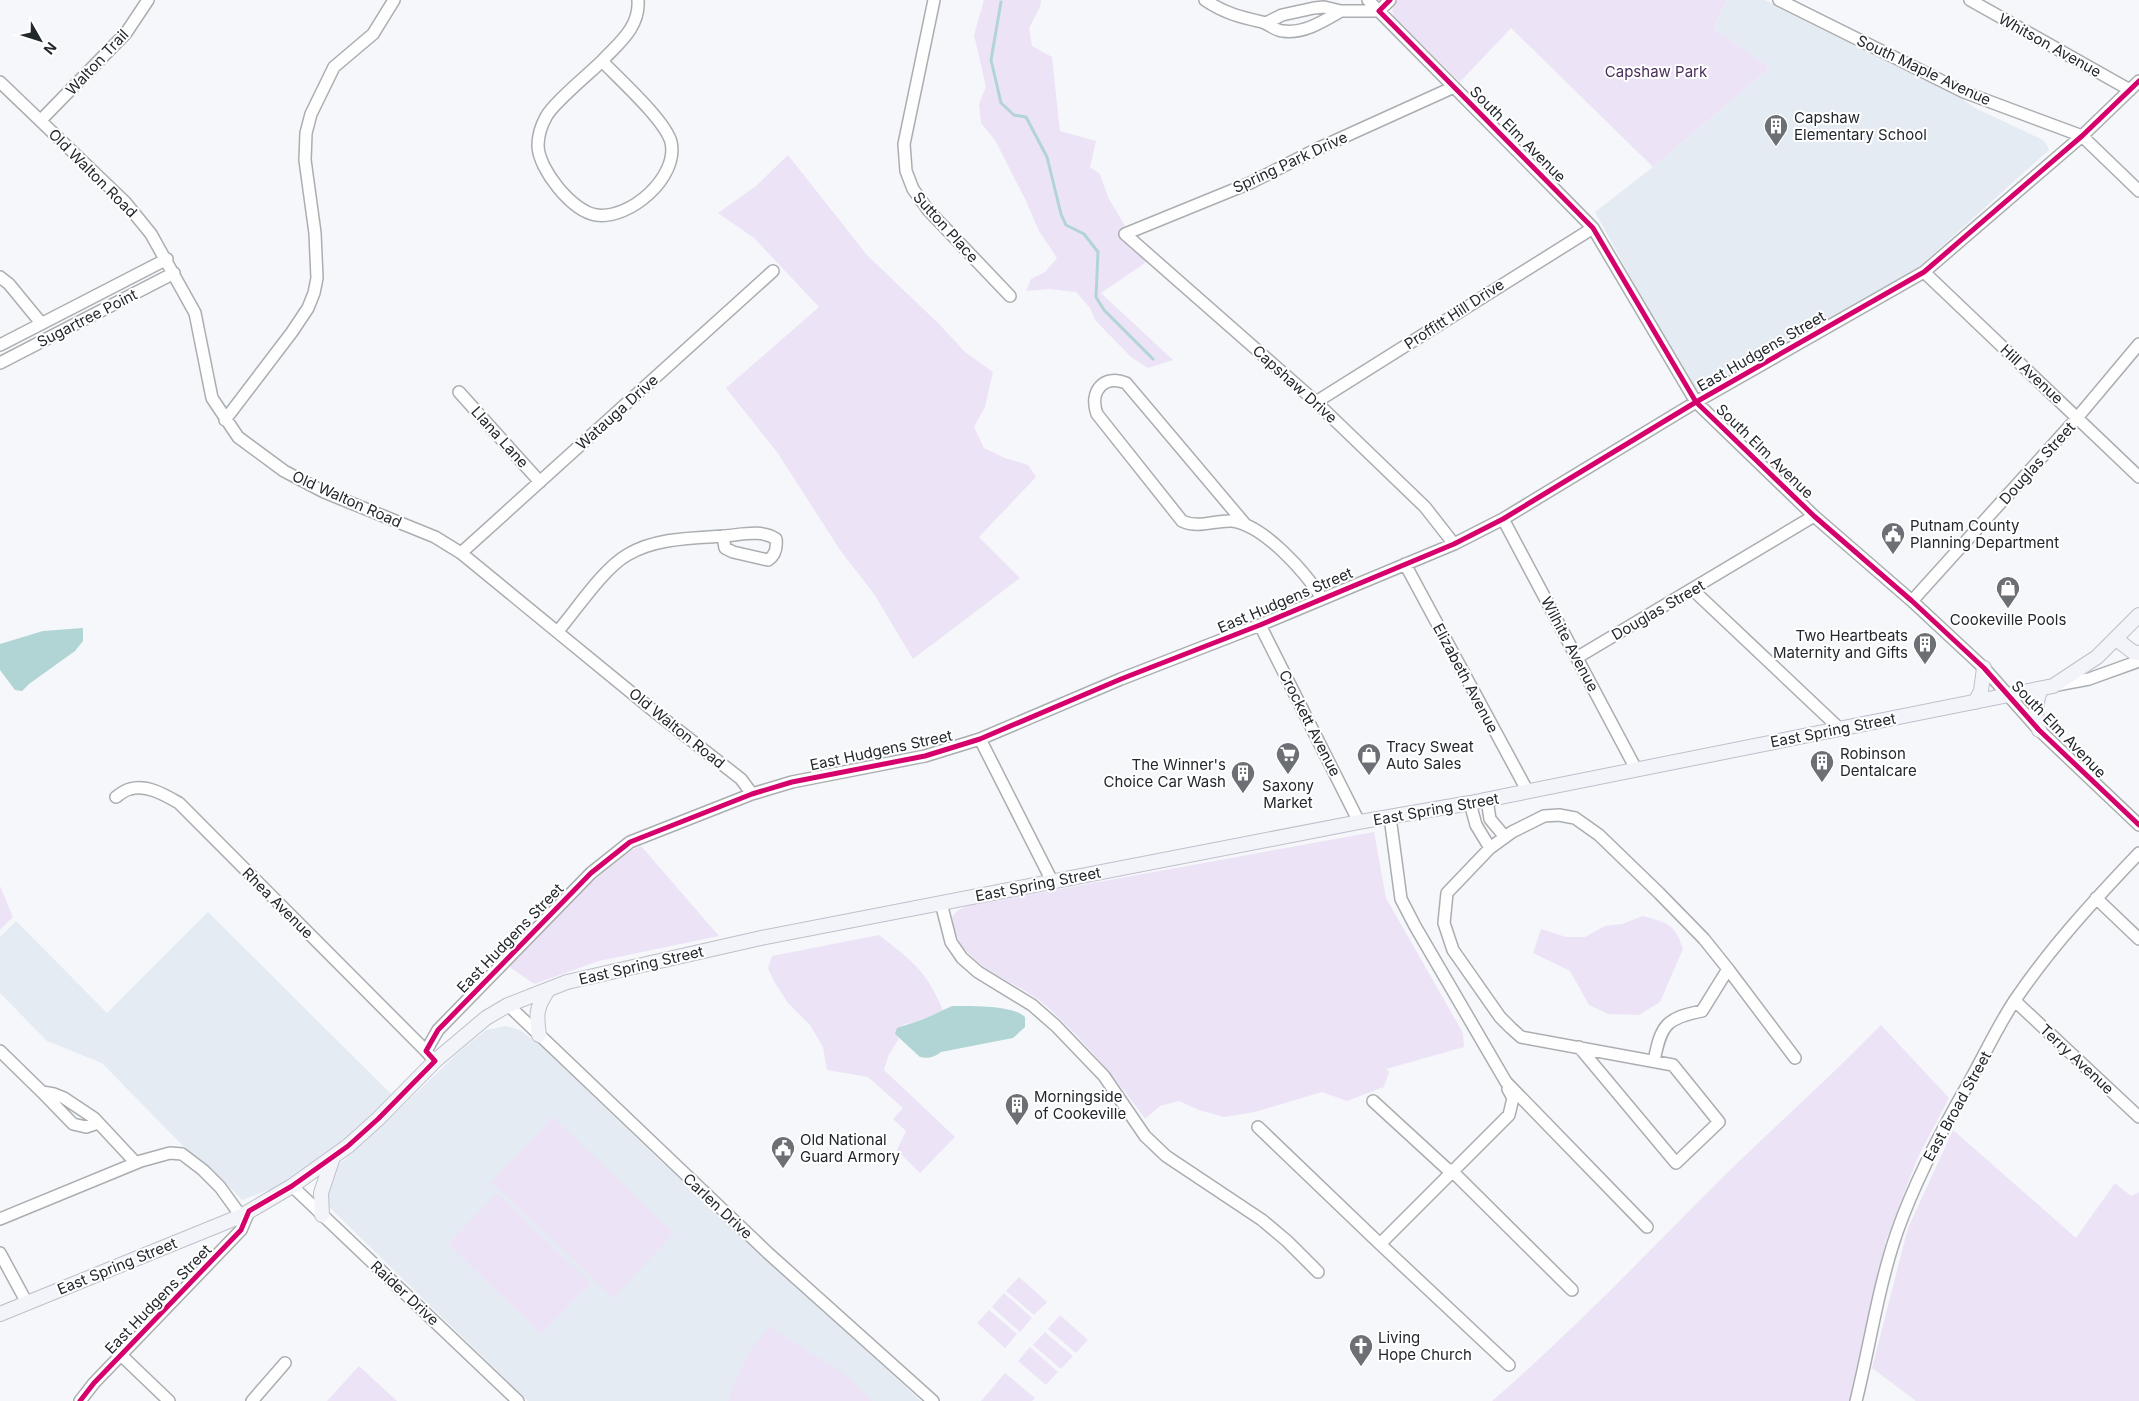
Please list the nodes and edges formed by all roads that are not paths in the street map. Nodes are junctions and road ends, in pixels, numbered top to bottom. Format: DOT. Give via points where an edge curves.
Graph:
graph roads {
  1 [pos="148,0"];
  2 [pos="394,0"];
  3 [pos="638,0"];
  4 [pos="934,0"];
  5 [pos="1205,0"];
  6 [pos="1368,0"];
  7 [pos="1390,0"];
  8 [pos="1779,0"];
  9 [pos="1970,0"];
  10 [pos="1341,11"];
  11 [pos="1379,12"];
  12 [pos="1266,23"];
  13 [pos="602,61"];
  14 [pos="2139,81"];
  15 [pos="0,82"];
  16 [pos="1454,87"];
  17 [pos="2130,90"];
  18 [pos="41,120"];
  19 [pos="2082,136"];
  20 [pos="2139,191"];
  21 [pos="1593,228"];
  22 [pos="1125,234"];
  23 [pos="167,259"];
  24 [pos="774,271"];
  25 [pos="1924,272"];
  26 [pos="174,273"];
  27 [pos="0,277"];
  28 [pos="1010,296"];
  29 [pos="41,323"];
  30 [pos="2139,344"];
  31 [pos="0,345"];
  32 [pos="0,363"];
  33 [pos="459,392"];
  34 [pos="1316,402"];
  35 [pos="1696,402"];
  36 [pos="2078,418"];
  37 [pos="225,420"];
  38 [pos="2139,476"];
  39 [pos="540,482"];
  40 [pos="1814,516"];
  41 [pos="1503,519"];
  42 [pos="1245,524"];
  43 [pos="723,536"];
  44 [pos="1454,544"];
  45 [pos="461,553"];
  46 [pos="1405,564"];
  47 [pos="1693,590"];
  48 [pos="1322,598"];
  49 [pos="1912,602"];
  50 [pos="2139,615"];
  51 [pos="1260,625"];
  52 [pos="558,631"];
  53 [pos="2116,639"];
  54 [pos="2139,653"];
  55 [pos="1578,657"];
  56 [pos="2139,661"];
  57 [pos="1984,668"];
  58 [pos="2047,687"];
  59 [pos="2008,695"];
  60 [pos="1975,702"];
  61 [pos="1839,728"];
  62 [pos="2038,730"];
  63 [pos="980,739"];
  64 [pos="1636,769"];
  65 [pos="1528,792"];
  66 [pos="752,794"];
  67 [pos="116,797"];
  68 [pos="1487,800"];
  69 [pos="1470,804"];
  70 [pos="1390,817"];
  71 [pos="1359,822"];
  72 [pos="2139,826"];
  73 [pos="1505,838"];
  74 [pos="1490,848"];
  75 [pos="2139,853"];
  76 [pos="1052,881"];
  77 [pos="2096,898"];
  78 [pos="940,903"];
  79 [pos="2139,939"];
  80 [pos="1728,969"];
  81 [pos="548,990"];
  82 [pos="2015,1001"];
  83 [pos="508,1006"];
  84 [pos="539,1035"];
  85 [pos="1579,1047"];
  86 [pos="0,1051"];
  87 [pos="431,1056"];
  88 [pos="1795,1058"];
  89 [pos="1654,1061"];
  90 [pos="1506,1082"];
  91 [pos="42,1092"];
  92 [pos="1373,1101"];
  93 [pos="2139,1117"];
  94 [pos="98,1123"];
  95 [pos="1258,1127"];
  96 [pos="333,1157"];
  97 [pos="136,1164"];
  98 [pos="1453,1172"];
  99 [pos="292,1186"];
  100 [pos="245,1213"];
  101 [pos="322,1216"];
  102 [pos="0,1219"];
  103 [pos="1647,1227"];
  104 [pos="1380,1244"];
  105 [pos="0,1254"];
  106 [pos="1318,1272"];
  107 [pos="1572,1290"];
  108 [pos="28,1303"];
  109 [pos="0,1314"];
  110 [pos="121,1355"];
  111 [pos="285,1363"];
  112 [pos="1509,1365"];
  113 [pos="80,1401"];
  114 [pos="169,1401"];
  115 [pos="252,1401"];
  116 [pos="518,1401"];
  117 [pos="933,1401"];
  118 [pos="1856,1401"];
  1 -- 18 [label="street, Walton Trail" via="126,33"];
  2 -- 37 [label="street" via="373,34 334,68 311,114 306,133 305,160 315,233 317,278 308,308"];
  3 -- 13 [label="street" via="639,10 632,28"];
  4 -- 28 [label="street, Sutton Place" via="904,144 906,170 913,189 928,210"];
  5 -- 12 [label="street" via="1222,12"];
  6 -- 11 [label="street, South Elm Avenue"];
  7 -- 11 [label="street"];
  8 -- 19 [label="street, South Maple Avenue" via="1964,92"];
  9 -- 17 [label="street, Whitson Avenue"];
  10 -- 11 [label="street"];
  10 -- 12 [label="street" via="1314,8 1282,15"];
  10 -- 12 [label="street" via="1322,23 1299,30 1282,32"];
  11 -- 16 [label="street, South Elm Avenue"];
  13 -- 13 [label="street" via="547,114 538,147 559,190 577,206 596,215 618,214 652,192 670,160 671,142 651,112"];
  14 -- 17 [label="street, East Hudgens Street"];
  15 -- 18 [label="street, Old Walton Road"];
  16 -- 21 [label="street, South Elm Avenue"];
  16 -- 22 [label="street, Spring Park Drive" via="1250,183"];
  17 -- 19 [label="street, East Hudgens Street"];
  18 -- 23 [label="street, Old Walton Road" via="125,202"];
  19 -- 20 [label="street, South Maple Avenue"];
  19 -- 25 [label="street, East Hudgens Street"];
  21 -- 34 [label="street, Proffitt Hill Drive"];
  21 -- 35 [label="street, South Elm Avenue"];
  22 -- 34 [label="street, Capshaw Drive"];
  23 -- 26 [label="street, Old Walton Road"];
  23 -- 29 [label="street, Sugartree Point"];
  24 -- 39 [label="street, Watauga Drive"];
  25 -- 35 [label="street, East Hudgens Street"];
  25 -- 36 [label="street, Hill Avenue"];
  26 -- 32 [label="street, Sugartree Point"];
  26 -- 37 [label="street, Old Walton Road" via="195,313 212,398"];
  27 -- 29 [label="street"];
  29 -- 31 [label="street, Sugartree Point"];
  30 -- 36 [label="street, Douglas Street"];
  33 -- 39 [label="street, Llana Lane"];
  34 -- 44 [label="street, Capshaw Drive" via="1411,493"];
  35 -- 40 [label="street, South Elm Avenue"];
  35 -- 41 [label="street, East Hudgens Street"];
  36 -- 38 [label="street, Hill Avenue"];
  36 -- 49 [label="street, Douglas Street"];
  37 -- 45 [label="street, Old Walton Road" via="238,437 284,471 324,492 435,536"];
  39 -- 45 [label="street, Watauga Drive"];
  40 -- 47 [label="street, Douglas Street"];
  40 -- 49 [label="street, South Elm Avenue"];
  41 -- 44 [label="street, East Hudgens Street"];
  41 -- 55 [label="street, Wilhite Avenue"];
  42 -- 42 [label="street" via="1219,521 1198,525 1182,521 1097,414 1093,403 1102,385 1111,380 1126,383"];
  42 -- 48 [label="street" via="1294,562"];
  43 -- 52 [label="street" via="652,544 627,555 605,575"];
  44 -- 46 [label="street, East Hudgens Street"];
  45 -- 52 [label="street, Old Walton Road"];
  46 -- 48 [label="street, East Hudgens Street"];
  46 -- 65 [label="street, Elizabeth Avenue"];
  47 -- 55 [label="street, Douglas Street"];
  47 -- 61 [label="street"];
  48 -- 51 [label="street, East Hudgens Street"];
  49 -- 57 [label="street, South Elm Avenue"];
  50 -- 53 [label="main road, East Spring Street"];
  51 -- 63 [label="street, East Hudgens Street"];
  51 -- 71 [label="street, Crockett Avenue"];
  52 -- 66 [label="street, Old Walton Road" via="741,779"];
  53 -- 54 [label="main road"];
  53 -- 58 [label="main road, East Spring Street" via="2097,657"];
  55 -- 64 [label="street, Wilhite Avenue"];
  56 -- 58 [label="street"];
  57 -- 59 [label="street, South Elm Avenue"];
  57 -- 60 [label="main road" via="1981,691"];
  58 -- 59 [label="main road, East Spring Street"];
  58 -- 62 [label="main road" via="2036,706"];
  59 -- 60 [label="main road, East Spring Street"];
  59 -- 62 [label="street, South Elm Avenue"];
  60 -- 61 [label="main road, East Spring Street"];
  61 -- 64 [label="main road, East Spring Street"];
  62 -- 72 [label="street, South Elm Avenue"];
  63 -- 66 [label="street, East Hudgens Street" via="925,756 840,771"];
  63 -- 76 [label="street"];
  64 -- 65 [label="main road, East Spring Street"];
  65 -- 68 [label="main road, East Spring Street"];
  66 -- 87 [label="street, East Hudgens Street" via="630,842 591,873 438,1030"];
  67 -- 87 [label="street, Rhea Avenue" via="130,788 147,789 164,794 179,804"];
  68 -- 69 [label="main road, East Spring Street"];
  68 -- 73 [label="street" via="1490,819"];
  69 -- 70 [label="main road, East Spring Street"];
  69 -- 74 [label="street" via="1476,824"];
  70 -- 71 [label="main road, East Spring Street"];
  70 -- 90 [label="street" via="1401,899"];
  71 -- 76 [label="main road, East Spring Street"];
  73 -- 74 [label="street"];
  73 -- 80 [label="street" via="1544,816 1575,818 1599,835 1659,893 1704,938"];
  74 -- 85 [label="street" via="1447,893 1444,922 1453,950 1500,1018 1521,1037"];
  75 -- 77 [label="street, East Broad Street"];
  76 -- 78 [label="main road, East Spring Street"];
  77 -- 79 [label="street"];
  77 -- 82 [label="street, East Broad Street"];
  78 -- 81 [label="main road, East Spring Street" via="761,938 566,982"];
  78 -- 106 [label="street" via="951,942 962,958 978,972 1032,1005 1056,1026 1104,1076 1145,1136 1166,1156 1262,1220"];
  80 -- 88 [label="street"];
  80 -- 89 [label="street" via="1702,1011 1682,1014 1662,1031"];
  81 -- 83 [label="main road, East Spring Street"];
  81 -- 84 [label="main road" via="536,1014"];
  82 -- 93 [label="street, Terry Avenue"];
  82 -- 118 [label="street, East Broad Street" via="1941,1132 1917,1182 1897,1233"];
  83 -- 84 [label="street, Carlen Drive"];
  83 -- 87 [label="main road, East Spring Street"];
  84 -- 117 [label="street, Carlen Drive" via="794,1276"];
  85 -- 89 [label="street"];
  85 -- 89 [label="street" via="1676,1163 1719,1122 1673,1065"];
  86 -- 91 [label="street"];
  87 -- 96 [label="main road, East Spring Street" via="375,1122"];
  90 -- 98 [label="street" via="1513,1098 1509,1115"];
  90 -- 103 [label="street"];
  91 -- 94 [label="street" via="64,1098"];
  91 -- 94 [label="street" via="73,1124 86,1127"];
  92 -- 98 [label="street"];
  94 -- 97 [label="street"];
  95 -- 104 [label="street"];
  96 -- 99 [label="main road, East Spring Street"];
  96 -- 101 [label="main road" via="321,1193"];
  97 -- 100 [label="street" via="170,1153 182,1154 203,1170"];
  97 -- 102 [label="street"];
  98 -- 104 [label="street"];
  98 -- 107 [label="street"];
  99 -- 100 [label="main road, East Spring Street"];
  99 -- 101 [label="street, Raider Drive"];
  100 -- 108 [label="main road, East Spring Street"];
  100 -- 110 [label="street, East Hudgens Street" via="241,1230"];
  101 -- 116 [label="street, Raider Drive"];
  104 -- 112 [label="street"];
  105 -- 108 [label="street"];
  108 -- 109 [label="main road, East Spring Street"];
  110 -- 113 [label="street, East Hudgens Street"];
  110 -- 114 [label="street"];
  111 -- 115 [label="street"];
}
